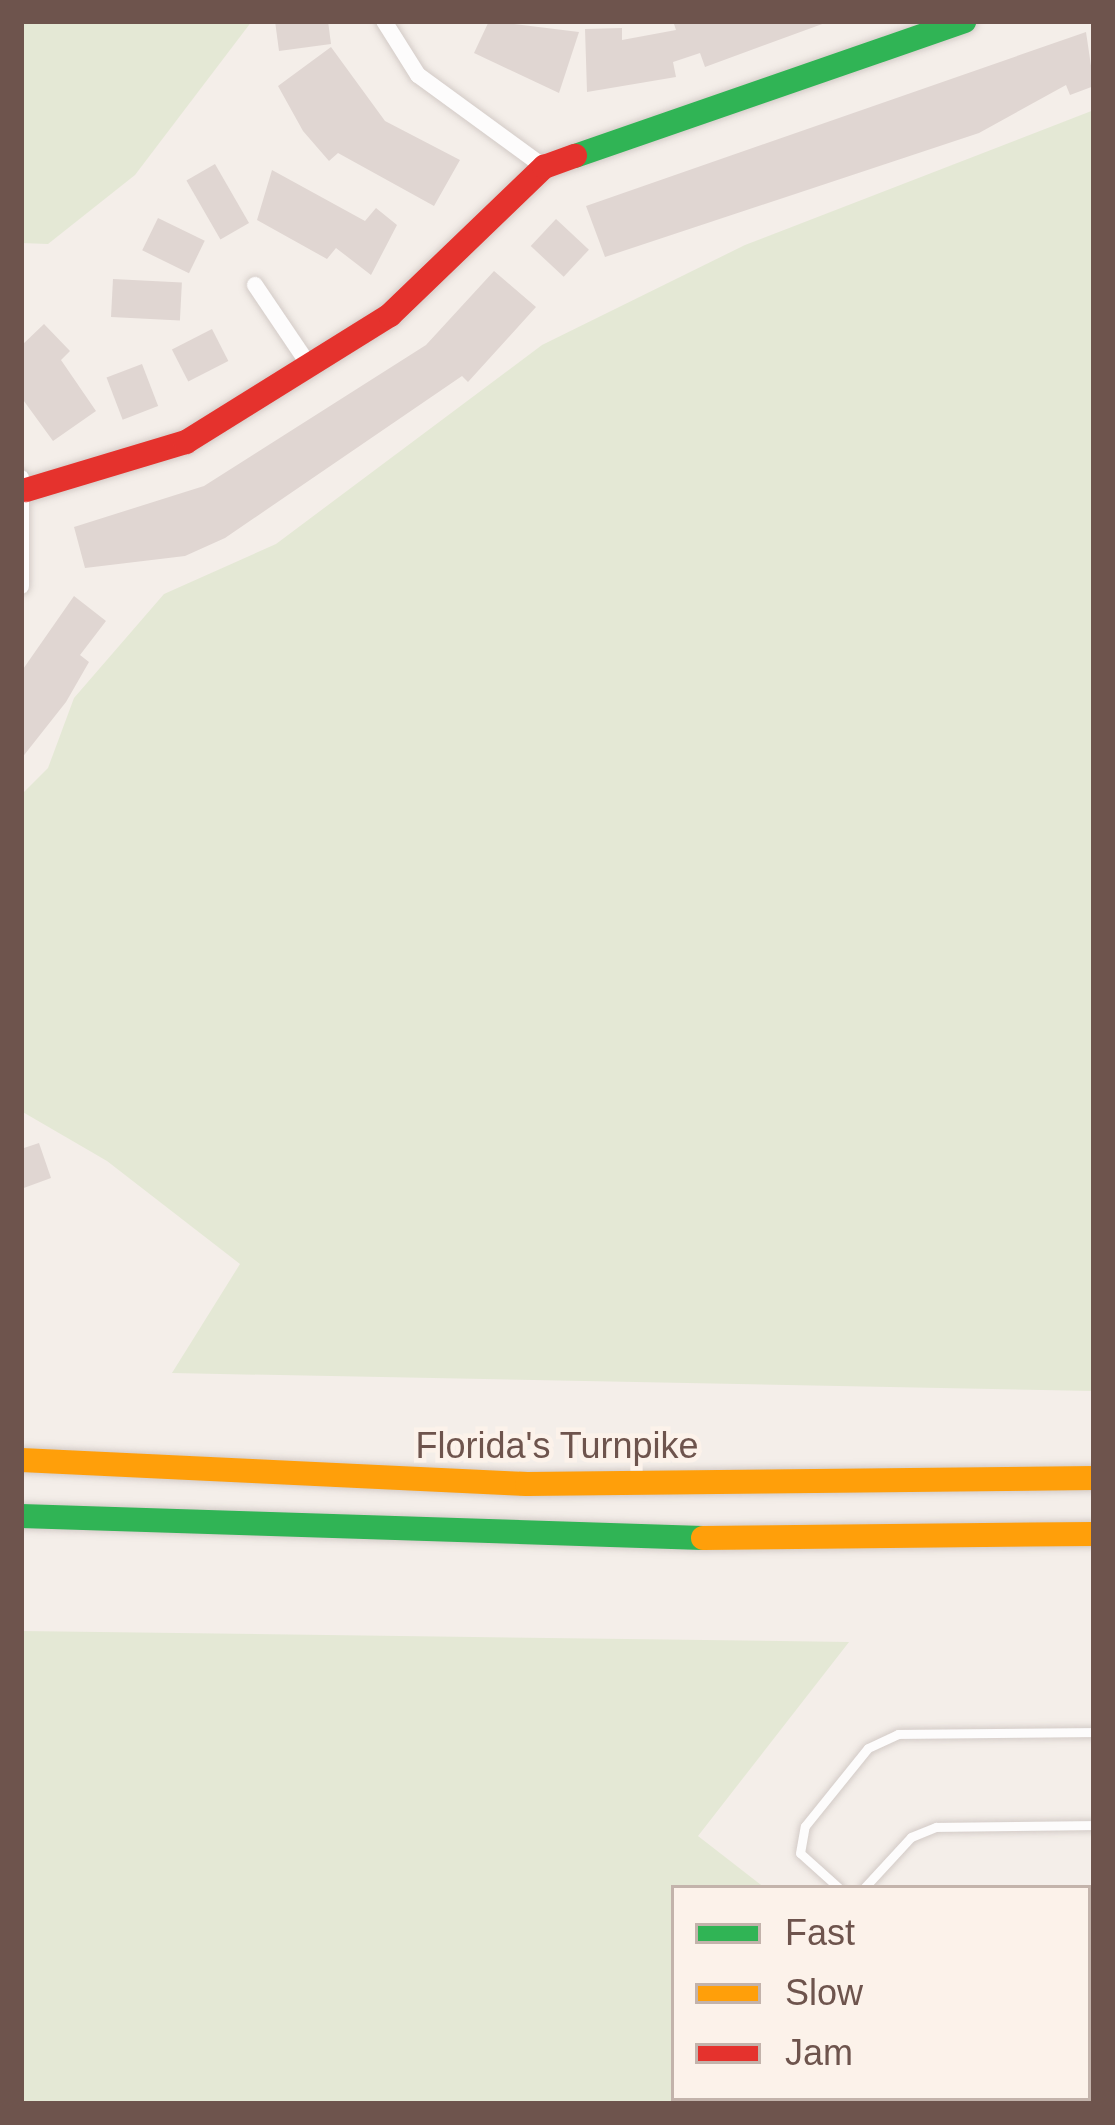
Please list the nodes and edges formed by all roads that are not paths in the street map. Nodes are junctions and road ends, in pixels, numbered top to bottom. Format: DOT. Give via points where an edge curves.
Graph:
graph roads {
  1 [pos="384,21"];
  2 [pos="964,21"];
  3 [pos="544,167"];
  4 [pos="255,285"];
  5 [pos="309,365"];
  6 [pos="23,484"];
  7 [pos="21,586"];
  8 [pos="21,1460"];
  9 [pos="1094,1478"];
  10 [pos="21,1516"];
  11 [pos="1094,1534"];
  12 [pos="1094,1732"];
  13 [pos="1094,1825"];
  14 [pos="835,1885"];
  15 [pos="868,1885"];
  16 [pos="1094,2061"];
  17 [pos="1094,2087"];
  1 -- 3 [label="street" via="418,75"];
  2 -- 3 [label="main road"];
  3 -- 5 [label="main road" via="390,315"];
  4 -- 5 [label="street"];
  5 -- 6 [label="main road" via="186,442"];
  6 -- 7 [label="street"];
  8 -- 9 [label="main road, Florida's Turnpike" via="504,1484"];
  10 -- 11 [label="main road" via="503,1540"];
  12 -- 14 [label="lane" via="898,1734 868,1748 806,1826 800,1853"];
  13 -- 15 [label="lane" via="936,1827"];
  16 -- 17 [label="lane"];
}
